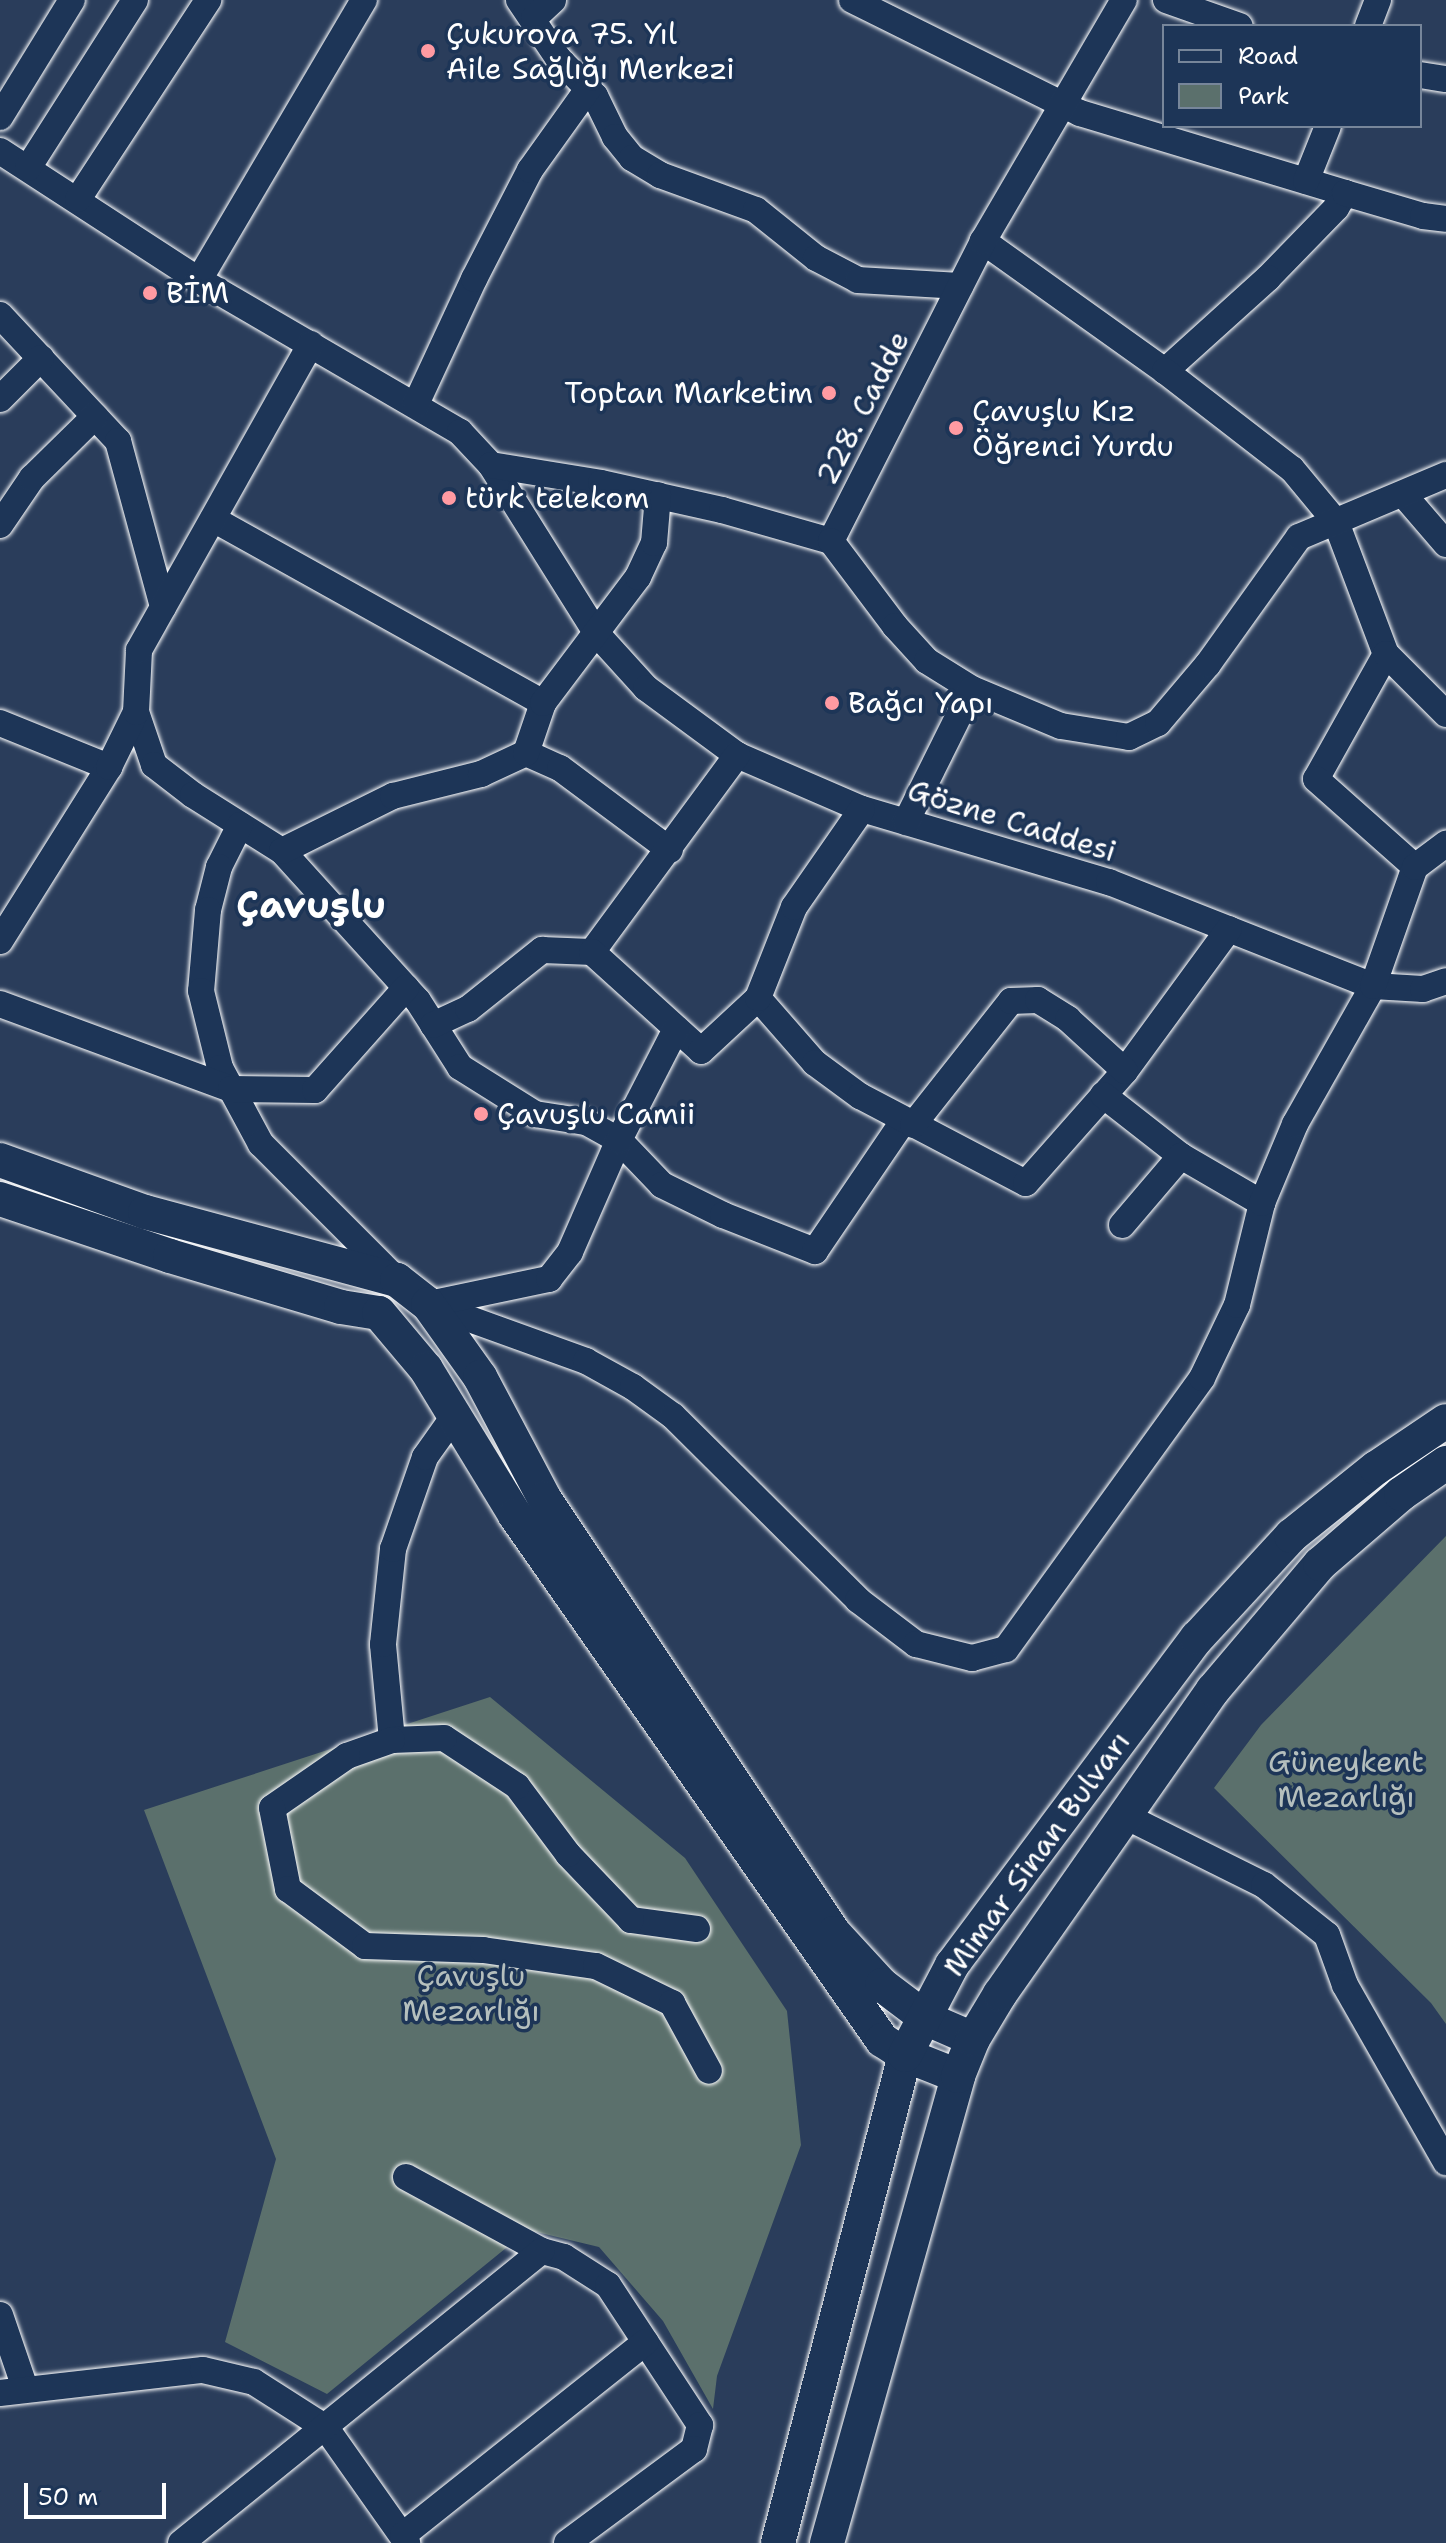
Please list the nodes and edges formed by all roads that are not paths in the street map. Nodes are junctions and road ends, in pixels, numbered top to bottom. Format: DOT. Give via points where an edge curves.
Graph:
graph roads {
  1 [pos="72,0"];
  2 [pos="135,0"];
  3 [pos="208,0"];
  4 [pos="364,0"];
  5 [pos="852,0"];
  6 [pos="1124,0"];
  7 [pos="1166,0"];
  8 [pos="1378,0"];
  9 [pos="536,6"];
  10 [pos="1234,24"];
  11 [pos="1369,24"];
  12 [pos="1422,75"];
  13 [pos="1446,79"];
  14 [pos="588,89"];
  15 [pos="1063,103"];
  16 [pos="0,117"];
  17 [pos="1327,128"];
  18 [pos="0,151"];
  19 [pos="28,168"];
  20 [pos="1306,181"];
  21 [pos="1345,193"];
  22 [pos="78,199"];
  23 [pos="1446,219"];
  24 [pos="983,241"];
  25 [pos="199,280"];
  26 [pos="960,286"];
  27 [pos="0,315"];
  28 [pos="311,344"];
  29 [pos="41,358"];
  30 [pos="1165,371"];
  31 [pos="0,399"];
  32 [pos="416,404"];
  33 [pos="95,416"];
  34 [pos="491,465"];
  35 [pos="1446,475"];
  36 [pos="1403,494"];
  37 [pos="658,495"];
  38 [pos="213,519"];
  39 [pos="1336,522"];
  40 [pos="0,525"];
  41 [pos="831,541"];
  42 [pos="1446,544"];
  43 [pos="163,607"];
  44 [pos="597,634"];
  45 [pos="1386,654"];
  46 [pos="972,689"];
  47 [pos="543,703"];
  48 [pos="136,712"];
  49 [pos="1446,714"];
  50 [pos="0,723"];
  51 [pos="526,753"];
  52 [pos="737,755"];
  53 [pos="109,767"];
  54 [pos="862,809"];
  55 [pos="906,822"];
  56 [pos="240,825"];
  57 [pos="1446,844"];
  58 [pos="670,850"];
  59 [pos="282,851"];
  60 [pos="1415,867"];
  61 [pos="1229,929"];
  62 [pos="0,941"];
  63 [pos="592,952"];
  64 [pos="1446,981"];
  65 [pos="1373,986"];
  66 [pos="406,988"];
  67 [pos="758,998"];
  68 [pos="0,1004"];
  69 [pos="433,1025"];
  70 [pos="676,1029"];
  71 [pos="1125,1071"];
  72 [pos="231,1089"];
  73 [pos="1103,1095"];
  74 [pos="909,1122"];
  75 [pos="619,1140"];
  76 [pos="1181,1156"];
  77 [pos="0,1160"];
  78 [pos="0,1199"];
  79 [pos="1262,1203"];
  80 [pos="1122,1225"];
  81 [pos="397,1280"];
  82 [pos="428,1304"];
  83 [pos="455,1415"];
  84 [pos="1446,1421"];
  85 [pos="1446,1463"];
  86 [pos="392,1740"];
  87 [pos="1123,1815"];
  88 [pos="697,1929"];
  89 [pos="927,2019"];
  90 [pos="973,2039"];
  91 [pos="905,2055"];
  92 [pos="709,2071"];
  93 [pos="958,2076"];
  94 [pos="1446,2162"];
  95 [pos="406,2177"];
  96 [pos="542,2251"];
  97 [pos="0,2315"];
  98 [pos="646,2342"];
  99 [pos="12,2390"];
  100 [pos="326,2428"];
  101 [pos="397,2538"];
  102 [pos="181,2543"];
  103 [pos="567,2543"];
  104 [pos="778,2543"];
  105 [pos="827,2543"];
  1 -- 16 [label="street"];
  2 -- 19 [label="street"];
  3 -- 22 [label="street"];
  4 -- 25 [label="street"];
  5 -- 15 [label="street"];
  6 -- 15 [label="street, 228. Cadde"];
  7 -- 10 [label="street"];
  8 -- 11 [label="street"];
  9 -- 14 [label="street" via="558,58"];
  12 -- 13 [label="street"];
  14 -- 26 [label="street" via="632,158 660,175 756,210 816,258 858,280"];
  14 -- 32 [label="street" via="530,170"];
  15 -- 20 [label="street" via="1080,113"];
  15 -- 24 [label="street, 228. Cadde"];
  17 -- 20 [label="street"];
  18 -- 19 [label="street, Gözne Caddesi"];
  19 -- 22 [label="street, Gözne Caddesi"];
  20 -- 21 [label="street"];
  21 -- 23 [label="street"];
  21 -- 30 [label="street" via="1268,278"];
  22 -- 25 [label="street, Gözne Caddesi"];
  24 -- 26 [label="street, 228. Cadde"];
  24 -- 30 [label="street"];
  25 -- 28 [label="street, Gözne Caddesi"];
  26 -- 41 [label="street, 228. Cadde"];
  27 -- 29 [label="street"];
  28 -- 32 [label="street, Gözne Caddesi"];
  28 -- 38 [label="street"];
  29 -- 31 [label="street"];
  29 -- 33 [label="street"];
  30 -- 39 [label="street" via="1292,469"];
  32 -- 34 [label="street, Gözne Caddesi" via="460,432"];
  33 -- 40 [label="street" via="32,478"];
  33 -- 43 [label="street" via="118,441"];
  34 -- 37 [label="street"];
  34 -- 44 [label="street, Gözne Caddesi"];
  35 -- 36 [label="street"];
  36 -- 39 [label="street"];
  36 -- 42 [label="street"];
  37 -- 41 [label="street"];
  37 -- 44 [label="street" via="654,543 638,577"];
  38 -- 43 [label="street"];
  38 -- 47 [label="street"];
  39 -- 45 [label="street"];
  39 -- 46 [label="street" via="1299,537 1208,664 1158,723 1129,737 1061,726"];
  41 -- 46 [label="street" via="927,661"];
  43 -- 48 [label="street" via="139,650"];
  44 -- 47 [label="street"];
  44 -- 52 [label="street, Gözne Caddesi" via="646,688"];
  45 -- 49 [label="street"];
  45 -- 60 [label="street" via="1316,779"];
  46 -- 55 [label="street"];
  47 -- 51 [label="street"];
  48 -- 53 [label="street"];
  48 -- 56 [label="street" via="154,765"];
  50 -- 53 [label="street"];
  51 -- 58 [label="street" via="560,768"];
  51 -- 59 [label="street" via="481,774 393,796"];
  52 -- 54 [label="street, Gözne Caddesi"];
  52 -- 58 [label="street"];
  53 -- 62 [label="street"];
  54 -- 55 [label="street, Gözne Caddesi"];
  54 -- 67 [label="street" via="794,907"];
  55 -- 61 [label="street, Gözne Caddesi" via="1109,882"];
  56 -- 59 [label="street"];
  56 -- 72 [label="street" via="219,867 208,910 201,991 220,1068"];
  57 -- 60 [label="street"];
  58 -- 63 [label="street"];
  59 -- 66 [label="street"];
  60 -- 65 [label="street"];
  61 -- 65 [label="street, Gözne Caddesi"];
  61 -- 71 [label="street"];
  63 -- 69 [label="street" via="542,950 468,1009"];
  63 -- 70 [label="street"];
  64 -- 65 [label="street, Gözne Caddesi" via="1423,989"];
  65 -- 79 [label="street" via="1295,1124"];
  66 -- 69 [label="street"];
  66 -- 72 [label="street" via="315,1090"];
  67 -- 70 [label="street" via="701,1051"];
  67 -- 74 [label="street" via="815,1063 860,1096"];
  68 -- 72 [label="street"];
  69 -- 75 [label="street" via="460,1067 535,1114 586,1122"];
  70 -- 75 [label="street"];
  71 -- 73 [label="street"];
  71 -- 74 [label="street" via="1068,1019 1038,1000 1011,1001"];
  72 -- 81 [label="street" via="261,1144"];
  73 -- 74 [label="street" via="1026,1183"];
  73 -- 76 [label="street"];
  74 -- 75 [label="street" via="815,1251 662,1185"];
  75 -- 82 [label="street" via="570,1252 549,1279"];
  76 -- 79 [label="street"];
  76 -- 80 [label="street"];
  77 -- 81 [label="main road" via="145,1212"];
  78 -- 83 [label="main road" via="183,1260 341,1307 379,1313 426,1369"];
  79 -- 82 [label="street" via="1237,1305 1202,1378 1006,1649 972,1658 916,1644 858,1600 673,1416 633,1387 586,1361"];
  81 -- 82 [label="main road"];
  82 -- 89 [label="main road" via="480,1377 544,1498 834,1933 882,1985"];
  83 -- 86 [label="street" via="425,1457 393,1549 383,1644"];
  83 -- 91 [label="main road" via="515,1515 882,2040"];
  84 -- 89 [label="main road, Mimar Sinan Bulvarı" via="1291,1536 1197,1638 952,1965"];
  85 -- 87 [label="main road, Mimar Sinan Bulvarı" via="1320,1564 1213,1690"];
  86 -- 88 [label="street" via="444,1738 517,1786 568,1854 631,1920"];
  86 -- 92 [label="street" via="347,1756 272,1808 288,1889 365,1946 483,1950 596,1966 672,2003"];
  87 -- 90 [label="main road, Mimar Sinan Bulvarı"];
  87 -- 94 [label="street" via="1264,1885 1327,1935 1345,1985"];
  89 -- 90 [label="main road"];
  89 -- 91 [label="main road, Mimar Sinan Bulvarı"];
  90 -- 93 [label="main road, Mimar Sinan Bulvarı"];
  91 -- 93 [label="main road"];
  91 -- 104 [label="main road, Mimar Sinan Bulvarı"];
  93 -- 105 [label="main road, Mimar Sinan Bulvarı"];
  95 -- 96 [label="street"];
  96 -- 98 [label="street" via="564,2257 608,2285"];
  96 -- 100 [label="street"];
  97 -- 99 [label="street"];
  98 -- 101 [label="street"];
  98 -- 103 [label="street" via="700,2425 694,2449"];
  99 -- 100 [label="street" via="203,2370 254,2382"];
  100 -- 101 [label="street"];
  100 -- 102 [label="street"];
}
